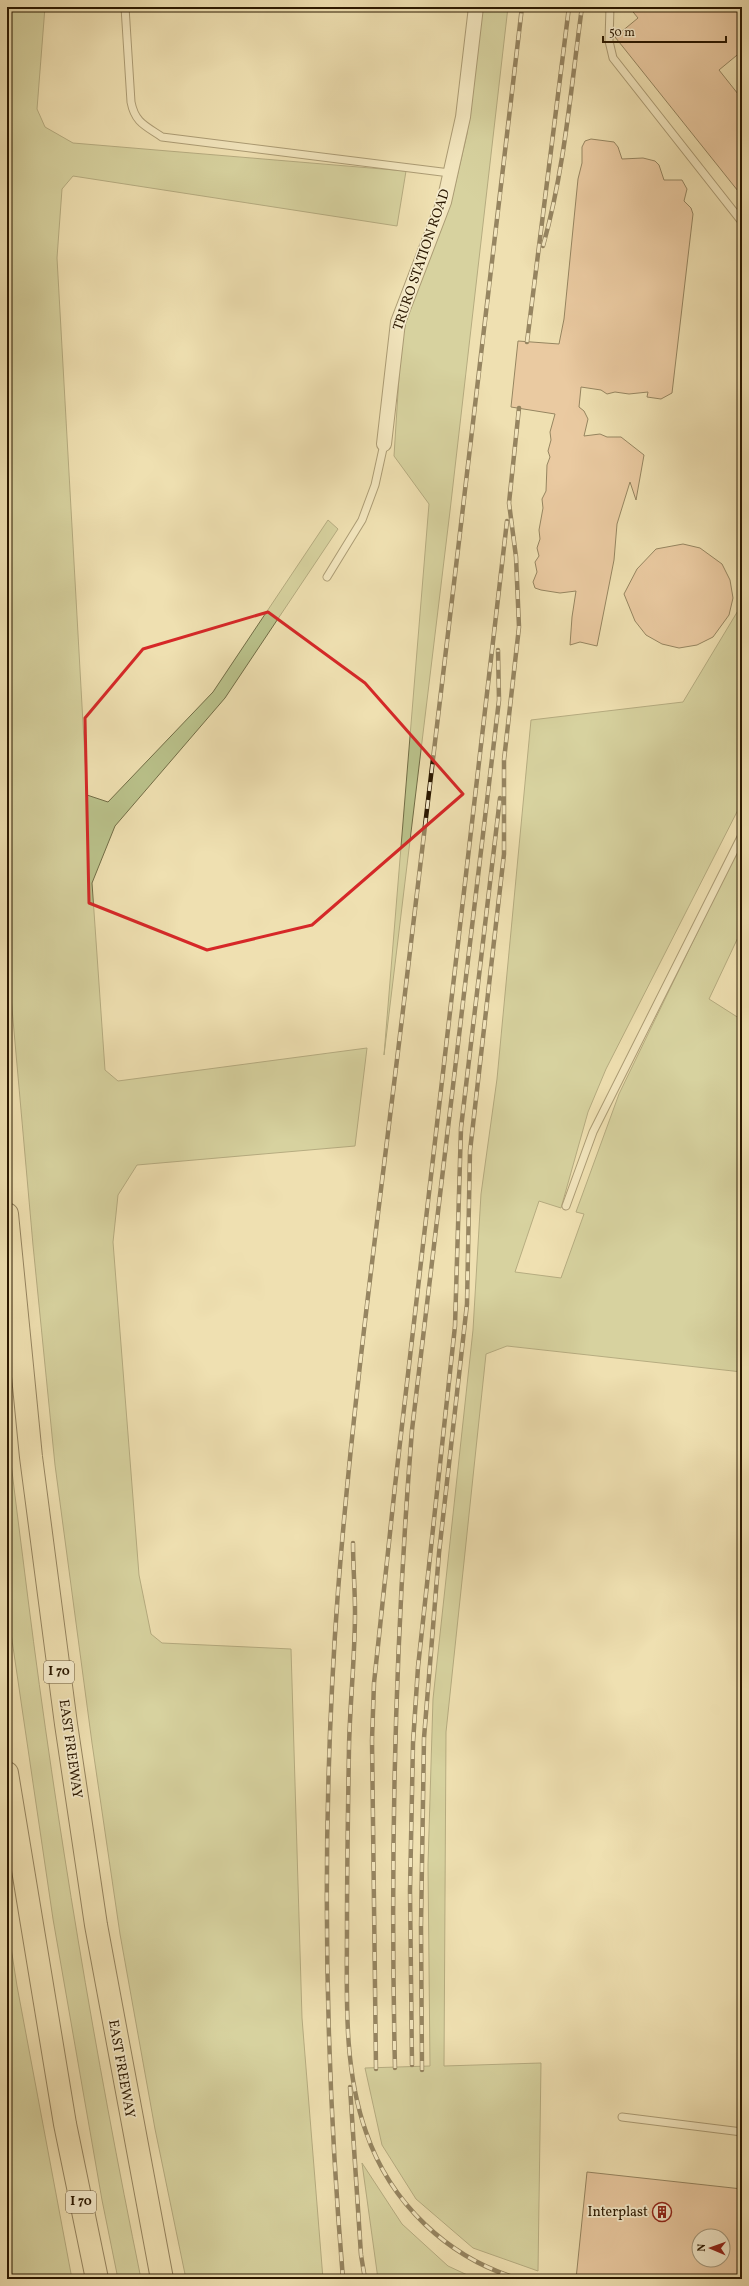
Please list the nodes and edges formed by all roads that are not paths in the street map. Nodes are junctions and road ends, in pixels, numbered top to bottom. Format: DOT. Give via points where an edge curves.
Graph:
graph roads {
  1 [pos="125,7"];
  2 [pos="476,7"];
  3 [pos="610,7"];
  4 [pos="450,173"];
  5 [pos="742,222"];
  6 [pos="384,444"];
  7 [pos="327,577"];
  8 [pos="742,836"];
  9 [pos="566,1206"];
  10 [pos="7,1214"];
  11 [pos="7,1773"];
  12 [pos="622,2118"];
  13 [pos="742,2132"];
  14 [pos="97,2279"];
  15 [pos="162,2279"];
  1 -- 4 [label="lane" via="133,114 139,122 162,137"];
  2 -- 4 [label="street, TRURO STATION ROAD" via="463,117"];
  3 -- 5 [label="lane" via="609,41 613,58"];
  4 -- 6 [label="street, TRURO STATION ROAD" via="444,202 398,322"];
  6 -- 7 [label="lane" via="375,485 362,520"];
  8 -- 9 [label="lane" via="593,1132"];
  10 -- 15 [label="highway, EAST FREEWAY / I 70" via="31,1457 66,1724 96,1925"];
  11 -- 14 [label="highway, I 70" via="65,2124"];
  12 -- 13 [label="lane"];
}
